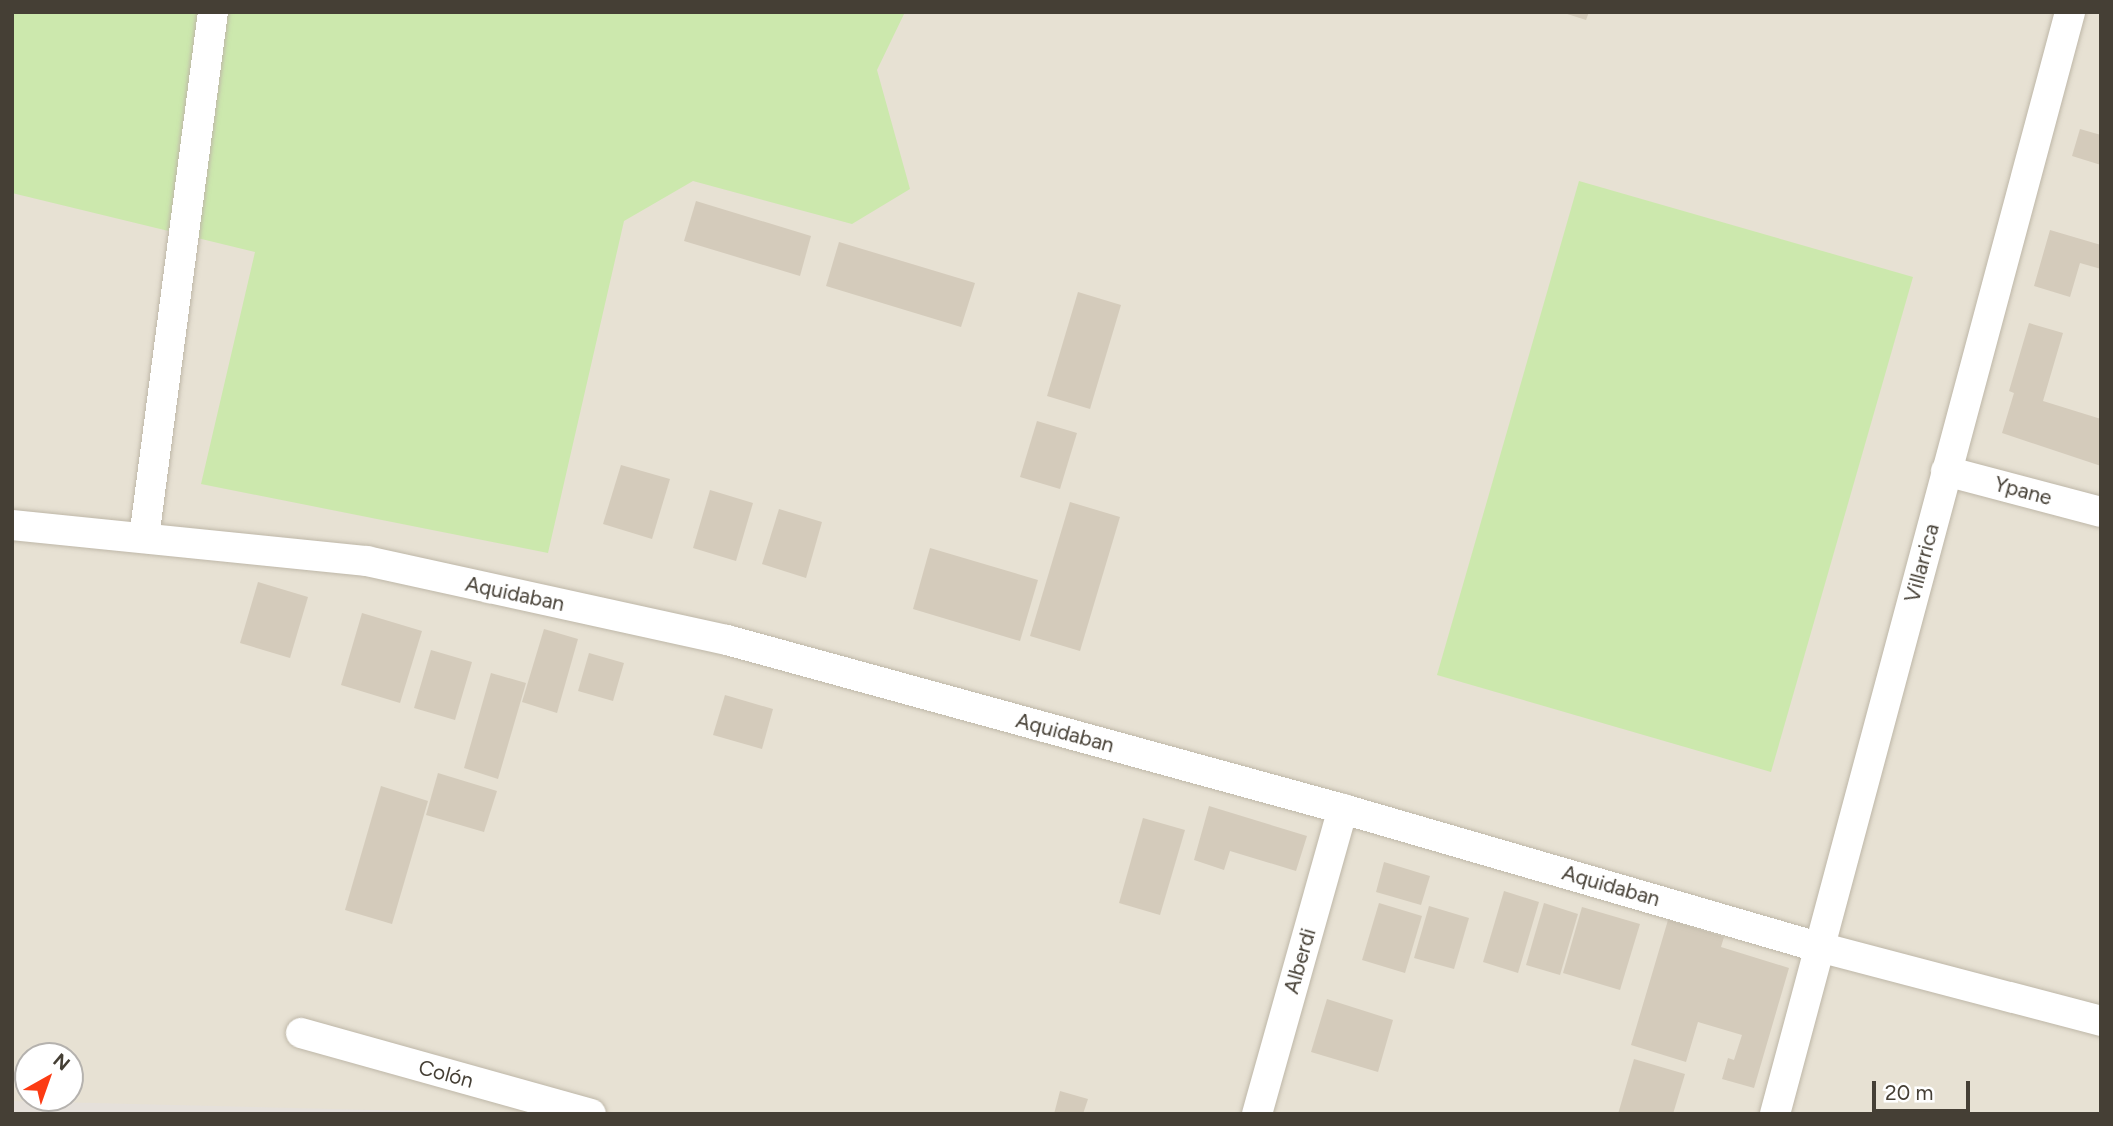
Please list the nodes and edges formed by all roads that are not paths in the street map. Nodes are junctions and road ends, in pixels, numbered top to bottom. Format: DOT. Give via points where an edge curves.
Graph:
graph roads {
  1 [pos="213,12"];
  2 [pos="2070,12"];
  3 [pos="1946,471"];
  4 [pos="2101,512"];
  5 [pos="12,525"];
  6 [pos="144,538"];
  7 [pos="1342,809"];
  8 [pos="1819,947"];
  9 [pos="2101,1021"];
  10 [pos="301,1033"];
  11 [pos="591,1114"];
  12 [pos="1257,1114"];
  13 [pos="1775,1114"];
  1 -- 6 [label="street"];
  2 -- 3 [label="street, Villarrica"];
  3 -- 4 [label="street, Ypane"];
  3 -- 8 [label="street, Villarrica"];
  5 -- 6 [label="street, Aquidaban"];
  6 -- 7 [label="street, Aquidaban" via="367,561 727,640"];
  7 -- 8 [label="street, Aquidaban"];
  7 -- 12 [label="street, Alberdi"];
  8 -- 9 [label="street, Aquidaban"];
  8 -- 13 [label="street, Villarrica"];
  10 -- 11 [label="street, Colón"];
}
